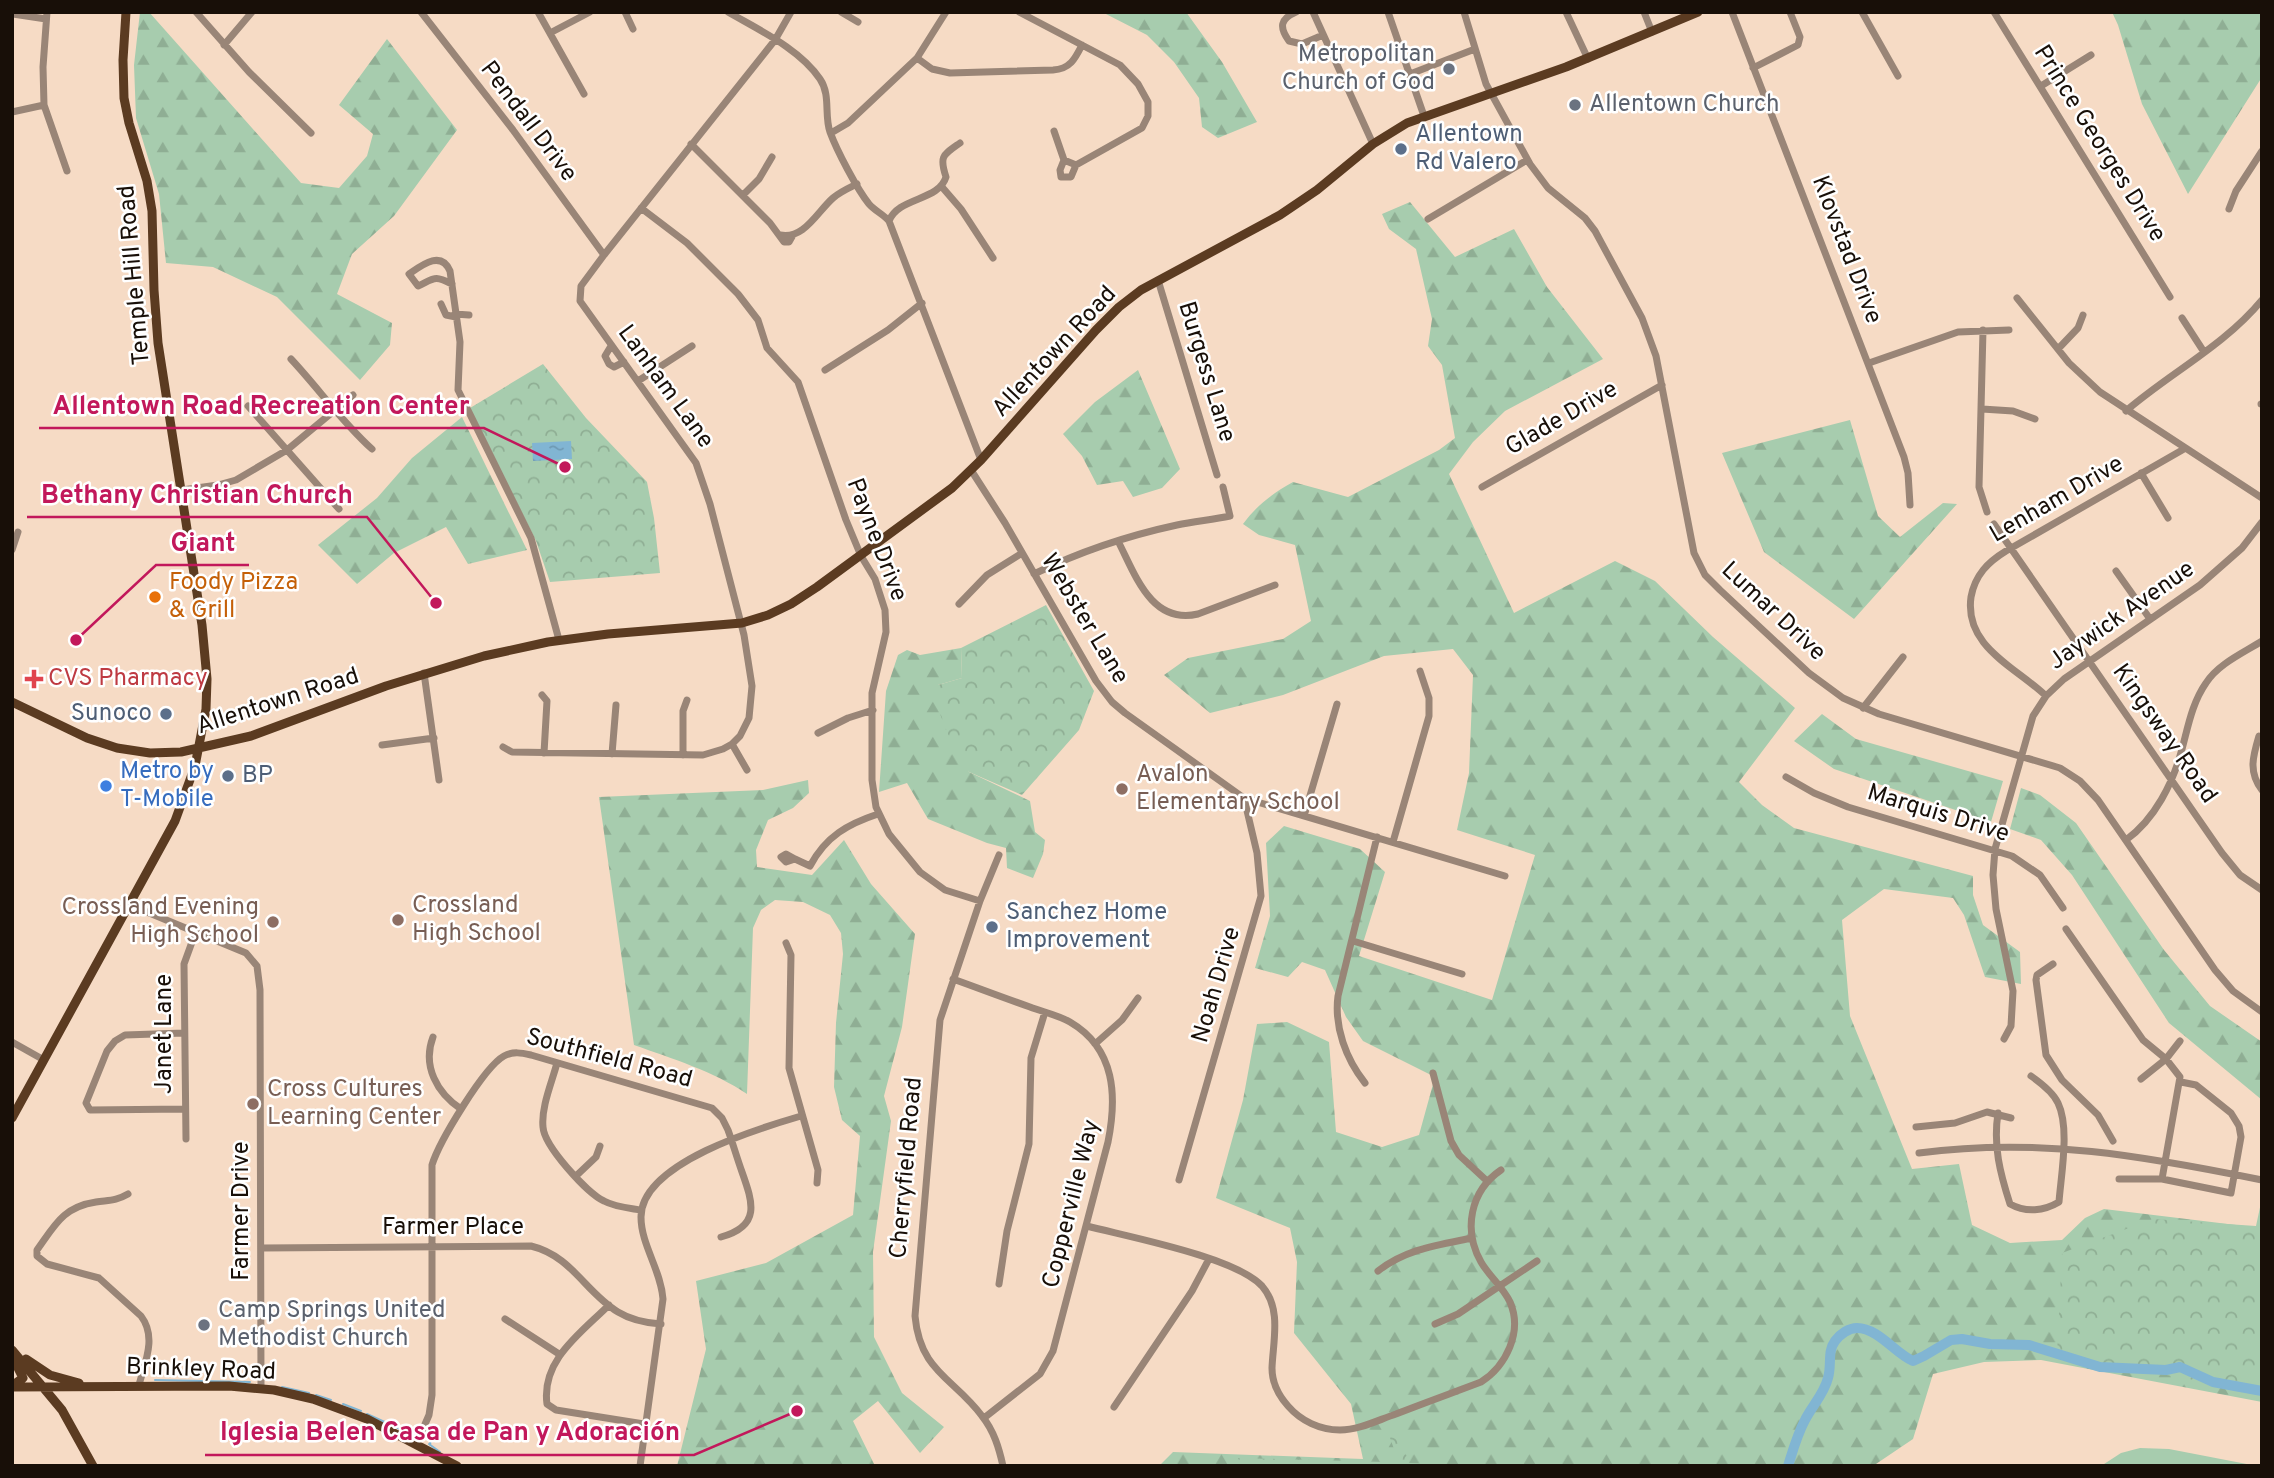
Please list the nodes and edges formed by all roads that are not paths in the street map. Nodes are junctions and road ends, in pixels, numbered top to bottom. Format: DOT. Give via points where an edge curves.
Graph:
graph roads {
  1 [pos="127,12"];
  2 [pos="196,12"];
  3 [pos="251,12"];
  4 [pos="421,12"];
  5 [pos="538,12"];
  6 [pos="590,12"];
  7 [pos="625,12"];
  8 [pos="729,12"];
  9 [pos="791,12"];
  10 [pos="841,12"];
  11 [pos="946,12"];
  12 [pos="1019,12"];
  13 [pos="1296,12"];
  14 [pos="1313,12"];
  15 [pos="1388,12"];
  16 [pos="1464,12"];
  17 [pos="1566,12"];
  18 [pos="1644,12"];
  19 [pos="1698,12"];
  20 [pos="1732,12"];
  21 [pos="1790,12"];
  22 [pos="1862,12"];
  23 [pos="1994,12"];
  24 [pos="13,14"];
  25 [pos="47,15"];
  26 [pos="858,22"];
  27 [pos="633,29"];
  28 [pos="1652,32"];
  29 [pos="550,33"];
  30 [pos="1324,35"];
  31 [pos="775,40"];
  32 [pos="224,45"];
  33 [pos="1082,45"];
  34 [pos="1475,49"];
  35 [pos="2091,55"];
  36 [pos="916,58"];
  37 [pos="1588,59"];
  38 [pos="1753,68"];
  39 [pos="1410,74"];
  40 [pos="1898,76"];
  41 [pos="2041,86"];
  42 [pos="1490,93"];
  43 [pos="584,94"];
  44 [pos="44,105"];
  45 [pos="12,112"];
  46 [pos="1424,116"];
  47 [pos="1054,131"];
  48 [pos="311,133"];
  49 [pos="831,133"];
  50 [pos="960,143"];
  51 [pos="691,144"];
  52 [pos="1374,144"];
  53 [pos="2262,151"];
  54 [pos="772,157"];
  55 [pos="1063,160"];
  56 [pos="1527,160"];
  57 [pos="1076,164"];
  58 [pos="67,171"];
  59 [pos="858,184"];
  60 [pos="942,187"];
  61 [pos="743,195"];
  62 [pos="641,208"];
  63 [pos="2229,209"];
  64 [pos="1428,219"];
  65 [pos="889,221"];
  66 [pos="604,254"];
  67 [pos="993,258"];
  68 [pos="1158,280"];
  69 [pos="452,284"];
  70 [pos="2170,297"];
  71 [pos="2017,298"];
  72 [pos="2262,300"];
  73 [pos="922,303"];
  74 [pos="441,304"];
  75 [pos="455,315"];
  76 [pos="469,315"];
  77 [pos="2082,315"];
  78 [pos="2182,318"];
  79 [pos="1983,330"];
  80 [pos="2009,330"];
  81 [pos="611,346"];
  82 [pos="692,346"];
  83 [pos="2058,349"];
  84 [pos="2204,352"];
  85 [pos="291,359"];
  86 [pos="624,362"];
  87 [pos="1869,363"];
  88 [pos="825,370"];
  89 [pos="638,381"];
  90 [pos="1662,385"];
  91 [pos="353,395"];
  92 [pos="248,406"];
  93 [pos="1982,409"];
  94 [pos="333,411"];
  95 [pos="2126,411"];
  96 [pos="2035,419"];
  97 [pos="372,449"];
  98 [pos="2184,449"];
  99 [pos="287,450"];
  100 [pos="981,460"];
  101 [pos="971,470"];
  102 [pos="2141,473"];
  103 [pos="1217,475"];
  104 [pos="1223,487"];
  105 [pos="1482,487"];
  106 [pos="182,490"];
  107 [pos="2262,498"];
  108 [pos="1910,505"];
  109 [pos="339,509"];
  110 [pos="1987,512"];
  111 [pos="2168,518"];
  112 [pos="2262,522"];
  113 [pos="1994,524"];
  114 [pos="18,532"];
  115 [pos="1118,541"];
  116 [pos="2012,548"];
  117 [pos="12,550"];
  118 [pos="1022,553"];
  119 [pos="861,556"];
  120 [pos="2116,570"];
  121 [pos="1034,574"];
  122 [pos="1275,585"];
  123 [pos="959,604"];
  124 [pos="2150,619"];
  125 [pos="742,624"];
  126 [pos="559,640"];
  127 [pos="2262,641"];
  128 [pos="1903,657"];
  129 [pos="2090,661"];
  130 [pos="1420,671"];
  131 [pos="424,673"];
  132 [pos="542,695"];
  133 [pos="2046,696"];
  134 [pos="687,700"];
  135 [pos="12,702"];
  136 [pos="1337,704"];
  137 [pos="616,705"];
  138 [pos="1863,708"];
  139 [pos="873,710"];
  140 [pos="818,733"];
  141 [pos="2259,736"];
  142 [pos="434,738"];
  143 [pos="732,744"];
  144 [pos="382,745"];
  145 [pos="503,747"];
  146 [pos="199,749"];
  147 [pos="544,752"];
  148 [pos="612,754"];
  149 [pos="2021,754"];
  150 [pos="683,755"];
  151 [pos="747,771"];
  152 [pos="1786,777"];
  153 [pos="439,780"];
  154 [pos="2172,780"];
  155 [pos="2262,790"];
  156 [pos="1244,798"];
  157 [pos="878,814"];
  158 [pos="1304,816"];
  159 [pos="1377,837"];
  160 [pos="2126,840"];
  161 [pos="1393,842"];
  162 [pos="778,848"];
  163 [pos="1995,849"];
  164 [pos="999,855"];
  165 [pos="1505,876"];
  166 [pos="2262,890"];
  167 [pos="980,901"];
  168 [pos="130,905"];
  169 [pos="2063,908"];
  170 [pos="2066,929"];
  171 [pos="196,931"];
  172 [pos="1353,941"];
  173 [pos="786,943"];
  174 [pos="2053,964"];
  175 [pos="1462,974"];
  176 [pos="953,979"];
  177 [pos="1138,998"];
  178 [pos="1045,1012"];
  179 [pos="2262,1012"];
  180 [pos="184,1033"];
  181 [pos="433,1037"];
  182 [pos="2004,1039"];
  183 [pos="2179,1041"];
  184 [pos="12,1042"];
  185 [pos="1095,1044"];
  186 [pos="2166,1059"];
  187 [pos="44,1060"];
  188 [pos="557,1063"];
  189 [pos="1433,1073"];
  190 [pos="2031,1076"];
  191 [pos="2141,1079"];
  192 [pos="2181,1082"];
  193 [pos="1365,1083"];
  194 [pos="2074,1094"];
  195 [pos="2059,1103"];
  196 [pos="185,1109"];
  197 [pos="461,1109"];
  198 [pos="1998,1113"];
  199 [pos="801,1116"];
  200 [pos="12,1118"];
  201 [pos="2011,1118"];
  202 [pos="1916,1127"];
  203 [pos="186,1139"];
  204 [pos="731,1139"];
  205 [pos="2113,1140"];
  206 [pos="600,1146"];
  207 [pos="1996,1146"];
  208 [pos="2063,1147"];
  209 [pos="1919,1153"];
  210 [pos="2165,1162"];
  211 [pos="1500,1170"];
  212 [pos="2234,1174"];
  213 [pos="576,1176"];
  214 [pos="2119,1179"];
  215 [pos="2162,1179"];
  216 [pos="1179,1180"];
  217 [pos="2262,1180"];
  218 [pos="1487,1181"];
  219 [pos="817,1183"];
  220 [pos="128,1194"];
  221 [pos="641,1210"];
  222 [pos="1087,1226"];
  223 [pos="721,1237"];
  224 [pos="1472,1238"];
  225 [pos="432,1247"];
  226 [pos="262,1248"];
  227 [pos="1209,1259"];
  228 [pos="1537,1261"];
  229 [pos="1378,1271"];
  230 [pos="999,1284"];
  231 [pos="1500,1286"];
  232 [pos="609,1305"];
  233 [pos="505,1318"];
  234 [pos="660,1324"];
  235 [pos="1435,1324"];
  236 [pos="12,1350"];
  237 [pos="559,1354"];
  238 [pos="12,1356"];
  239 [pos="139,1385"];
  240 [pos="91,1386"];
  241 [pos="12,1387"];
  242 [pos="46,1387"];
  243 [pos="261,1388"];
  244 [pos="1114,1407"];
  245 [pos="984,1418"];
  246 [pos="644,1424"];
  247 [pos="416,1445"];
  248 [pos="93,1466"];
  249 [pos="457,1466"];
  250 [pos="640,1466"];
  251 [pos="1003,1466"];
  1 -- 106 [label="main road, Temple Hill Road" via="124,98 151,203 156,319"];
  2 -- 32 [label="street"];
  3 -- 32 [label="street"];
  4 -- 66 [label="street, Pendall Drive"];
  5 -- 29 [label="street"];
  6 -- 29 [label="street"];
  7 -- 27 [label="street"];
  8 -- 31 [label="street"];
  9 -- 31 [label="street, Lanham Lane"];
  10 -- 26 [label="street"];
  11 -- 36 [label="street"];
  12 -- 33 [label="street"];
  13 -- 30 [label="street" via="1282,22 1289,41 1302,44"];
  14 -- 30 [label="street"];
  15 -- 39 [label="street"];
  16 -- 34 [label="street, Lumar Drive"];
  17 -- 37 [label="street"];
  18 -- 28 [label="street"];
  19 -- 28 [label="main road, Allentown Road"];
  20 -- 38 [label="street, Klovstad Drive"];
  21 -- 38 [label="street" via="1800,37 1797,48"];
  22 -- 40 [label="street"];
  23 -- 41 [label="street, Prince Georges Drive"];
  24 -- 25 [label="street"];
  25 -- 44 [label="street"];
  28 -- 37 [label="main road, Allentown Road"];
  29 -- 43 [label="street"];
  30 -- 52 [label="street"];
  31 -- 49 [label="street" via="822,82"];
  31 -- 51 [label="street, Lanham Lane"];
  32 -- 48 [label="street"];
  33 -- 36 [label="street" via="1071,64 1060,70 950,73 932,69"];
  33 -- 57 [label="street" via="1132,76 1149,111 1142,128"];
  34 -- 39 [label="street"];
  34 -- 42 [label="street, Lumar Drive"];
  35 -- 41 [label="street"];
  36 -- 49 [label="street" via="848,123"];
  37 -- 42 [label="main road, Allentown Road"];
  38 -- 87 [label="street, Klovstad Drive"];
  39 -- 46 [label="street"];
  41 -- 70 [label="street, Prince Georges Drive"];
  42 -- 46 [label="main road, Allentown Road"];
  42 -- 56 [label="street, Lumar Drive"];
  44 -- 45 [label="street"];
  44 -- 58 [label="street"];
  46 -- 52 [label="main road, Allentown Road"];
  47 -- 55 [label="street"];
  49 -- 59 [label="street"];
  50 -- 60 [label="street" via="943,158 946,179"];
  51 -- 61 [label="street"];
  51 -- 62 [label="street, Lanham Lane"];
  52 -- 68 [label="main road, Allentown Road" via="1280,215"];
  53 -- 63 [label="street"];
  54 -- 61 [label="street"];
  55 -- 57 [label="street"];
  55 -- 57 [label="street" via="1063,178 1071,177"];
  56 -- 64 [label="street"];
  56 -- 90 [label="street, Lumar Drive" via="1548,188 1598,235 1646,327"];
  59 -- 61 [label="street" via="834,197 793,235 779,235"];
  59 -- 65 [label="street" via="870,205"];
  60 -- 65 [label="street" via="895,211"];
  60 -- 67 [label="street"];
  62 -- 66 [label="street, Lanham Lane"];
  62 -- 119 [label="street, Payne Drive" via="687,243 738,294 758,320 768,348 794,376"];
  65 -- 73 [label="street"];
  66 -- 81 [label="street, Lanham Lane" via="579,295"];
  68 -- 100 [label="main road, Allentown Road" via="1096,330"];
  68 -- 103 [label="street, Burgess Lane"];
  69 -- 69 [label="street" via="438,277 418,286 409,274 424,263 443,260 449,266"];
  69 -- 75 [label="street"];
  71 -- 83 [label="street"];
  72 -- 84 [label="street" via="2232,332"];
  73 -- 88 [label="street"];
  73 -- 100 [label="street"];
  74 -- 75 [label="street" via="446,315"];
  75 -- 76 [label="street"];
  75 -- 126 [label="street" via="461,357 458,390 531,538"];
  77 -- 83 [label="street" via="2078,328"];
  78 -- 84 [label="street"];
  79 -- 80 [label="street"];
  79 -- 87 [label="street" via="1949,334"];
  79 -- 93 [label="street"];
  81 -- 86 [label="street, Lanham Lane"];
  81 -- 86 [label="street" via="605,356 609,363 614,367"];
  82 -- 89 [label="street"];
  83 -- 95 [label="street" via="2092,385"];
  84 -- 95 [label="street"];
  85 -- 94 [label="street"];
  86 -- 89 [label="street, Lanham Lane"];
  87 -- 108 [label="street, Klovstad Drive" via="1906,463"];
  89 -- 125 [label="street, Lanham Lane" via="699,468"];
  90 -- 105 [label="street, Glade Drive"];
  90 -- 138 [label="street, Lumar Drive" via="1694,553 1705,575 1809,673"];
  91 -- 94 [label="street"];
  92 -- 99 [label="street"];
  93 -- 96 [label="street" via="2013,411"];
  93 -- 110 [label="street" via="1979,487"];
  94 -- 97 [label="street"];
  94 -- 99 [label="street"];
  95 -- 98 [label="street"];
  98 -- 102 [label="street, Lenham Drive"];
  98 -- 107 [label="street"];
  99 -- 106 [label="street" via="236,481"];
  99 -- 109 [label="street"];
  100 -- 101 [label="main road, Allentown Road"];
  101 -- 118 [label="street, Webster Lane"];
  101 -- 119 [label="main road, Allentown Road"];
  102 -- 111 [label="street"];
  102 -- 116 [label="street, Lenham Drive"];
  104 -- 115 [label="street" via="1230,516"];
  106 -- 146 [label="main road, Temple Hill Road" via="207,668"];
  112 -- 124 [label="street, Jaywick Avenue" via="2225,565"];
  113 -- 116 [label="street, Kingsway Road"];
  114 -- 117 [label="street"];
  115 -- 121 [label="street" via="1076,553"];
  115 -- 122 [label="street" via="1146,594 1173,614 1198,614"];
  116 -- 129 [label="street, Kingsway Road"];
  116 -- 133 [label="street, Lenham Drive" via="1979,575 1972,591 1971,617 1987,648"];
  118 -- 121 [label="street, Webster Lane"];
  118 -- 123 [label="street" via="987,575"];
  119 -- 125 [label="main road, Allentown Road" via="799,599"];
  119 -- 139 [label="street, Payne Drive" via="875,579 886,618"];
  120 -- 124 [label="street"];
  121 -- 156 [label="street, Webster Lane" via="1112,702"];
  124 -- 129 [label="street, Jaywick Avenue"];
  125 -- 126 [label="main road, Allentown Road"];
  125 -- 143 [label="street, Lanham Lane" via="751,673 751,711"];
  126 -- 131 [label="main road, Allentown Road"];
  127 -- 154 [label="street" via="2204,684"];
  128 -- 138 [label="street"];
  129 -- 133 [label="street, Jaywick Avenue"];
  129 -- 154 [label="street, Kingsway Road"];
  130 -- 161 [label="street" via="1429,698 1429,716"];
  131 -- 142 [label="street"];
  131 -- 146 [label="main road, Allentown Road" via="251,736"];
  132 -- 147 [label="street" via="547,701"];
  133 -- 149 [label="street, Jaywick Avenue" via="2033,716"];
  134 -- 150 [label="street" via="682,716"];
  135 -- 146 [label="main road, Allentown Road" via="117,748 163,753"];
  136 -- 158 [label="street"];
  137 -- 148 [label="street"];
  138 -- 149 [label="street, Lumar Drive"];
  139 -- 140 [label="street"];
  139 -- 157 [label="street, Payne Drive" via="873,794"];
  141 -- 155 [label="street" via="2252,767"];
  142 -- 144 [label="street"];
  142 -- 153 [label="street"];
  143 -- 150 [label="street" via="713,753"];
  143 -- 151 [label="street"];
  145 -- 147 [label="street" via="512,752"];
  146 -- 168 [label="main road, Temple Hill Road" via="175,821"];
  147 -- 148 [label="street"];
  148 -- 150 [label="street"];
  149 -- 160 [label="street, Lumar Drive" via="2080,780"];
  149 -- 163 [label="street, Jaywick Avenue"];
  152 -- 163 [label="street, Marquis Drive" via="1848,807"];
  154 -- 160 [label="street" via="2143,825"];
  154 -- 166 [label="street, Kingsway Road" via="2233,867"];
  156 -- 158 [label="street, Webster Lane"];
  156 -- 216 [label="street, Noah Drive" via="1261,871 1261,896"];
  157 -- 162 [label="street" via="838,831 810,866 795,859 783,860 786,854"];
  157 -- 167 [label="street, Payne Drive" via="920,872 945,890"];
  158 -- 159 [label="street, Webster Lane"];
  159 -- 161 [label="street, Webster Lane"];
  159 -- 172 [label="street"];
  160 -- 179 [label="street, Lumar Drive" via="2215,970 2233,991"];
  161 -- 165 [label="street, Webster Lane"];
  163 -- 169 [label="street, Marquis Drive" via="2034,869"];
  163 -- 182 [label="street, Jaywick Avenue" via="1996,909 2013,991 2012,1017"];
  164 -- 167 [label="street, Cherryfield Road"];
  167 -- 176 [label="street, Cherryfield Road"];
  168 -- 171 [label="street, Farmer Drive"];
  168 -- 187 [label="main road, Temple Hill Road"];
  170 -- 186 [label="street" via="2143,1040"];
  171 -- 180 [label="street, Janet Lane" via="184,964"];
  171 -- 226 [label="street, Farmer Drive" via="246,953 258,972"];
  172 -- 175 [label="street"];
  172 -- 193 [label="street" via="1336,1015 1350,1057"];
  173 -- 199 [label="street" via="791,955 789,1068"];
  174 -- 194 [label="street" via="2036,979 2043,1041 2052,1066"];
  176 -- 178 [label="street, Copperville Way"];
  176 -- 245 [label="street, Cherryfield Road" via="937,1035 915,1316 933,1367"];
  177 -- 185 [label="street" via="1117,1026"];
  178 -- 185 [label="street, Copperville Way" via="1069,1021"];
  178 -- 230 [label="street" via="1031,1058 1029,1144"];
  180 -- 196 [label="street, Janet Lane"];
  180 -- 196 [label="street" via="120,1037 107,1051 86,1103 90,1110"];
  181 -- 197 [label="street" via="429,1053 433,1077 446,1098"];
  183 -- 186 [label="street"];
  184 -- 187 [label="street"];
  185 -- 222 [label="street, Copperville Way" via="1111,1079 1114,1108"];
  186 -- 191 [label="street"];
  186 -- 192 [label="street"];
  187 -- 200 [label="main road, Temple Hill Road"];
  188 -- 197 [label="street, Southfield Road" via="524,1053 507,1055 491,1068"];
  188 -- 204 [label="street, Southfield Road" via="707,1105 722,1118"];
  188 -- 213 [label="street" via="543,1131"];
  189 -- 218 [label="street" via="1451,1141"];
  190 -- 195 [label="street"];
  192 -- 210 [label="street"];
  192 -- 212 [label="street" via="2196,1085 2236,1121 2241,1137"];
  194 -- 195 [label="street"];
  194 -- 205 [label="street" via="2098,1115"];
  195 -- 208 [label="street"];
  196 -- 203 [label="street, Janet Lane"];
  197 -- 225 [label="street, Southfield Road" via="432,1164"];
  198 -- 201 [label="street"];
  198 -- 202 [label="street"];
  198 -- 207 [label="street"];
  199 -- 204 [label="street"];
  199 -- 219 [label="street" via="818,1170"];
  204 -- 221 [label="street" via="704,1150 664,1178"];
  204 -- 223 [label="street, Southfield Road" via="751,1209 742,1227"];
  206 -- 213 [label="street" via="596,1157"];
  207 -- 208 [label="street"];
  207 -- 208 [label="street" via="2010,1204 2045,1210 2059,1202"];
  207 -- 209 [label="street"];
  208 -- 210 [label="street"];
  210 -- 212 [label="street"];
  210 -- 215 [label="street"];
  211 -- 218 [label="street"];
  212 -- 215 [label="street" via="2231,1193"];
  212 -- 217 [label="street"];
  213 -- 221 [label="street" via="605,1202"];
  214 -- 215 [label="street"];
  218 -- 224 [label="street" via="1473,1209"];
  220 -- 239 [label="street" via="117,1201 67,1211 37,1256 47,1265 99,1278 147,1323 151,1336"];
  221 -- 234 [label="street" via="643,1231 662,1286"];
  222 -- 227 [label="street"];
  222 -- 245 [label="street, Copperville Way" via="1050,1359 1040,1374"];
  224 -- 229 [label="street" via="1411,1251"];
  224 -- 231 [label="street" via="1482,1264"];
  225 -- 226 [label="street, Farmer Place"];
  225 -- 232 [label="street, Farmer Place" via="538,1248 561,1258"];
  225 -- 247 [label="street, Southfield Road" via="431,1407"];
  226 -- 243 [label="street, Farmer Drive"];
  227 -- 231 [label="street" via="1251,1276 1269,1296 1275,1325 1272,1372 1276,1388 1297,1416 1331,1430 1366,1425 1490,1377 1505,1360 1513,1333 1511,1304"];
  227 -- 244 [label="street"];
  228 -- 231 [label="street"];
  231 -- 235 [label="street"];
  232 -- 234 [label="street, Farmer Place" via="637,1320"];
  232 -- 237 [label="street"];
  233 -- 237 [label="street"];
  234 -- 246 [label="street"];
  236 -- 240 [label="main road" via="40,1370"];
  236 -- 242 [label="main road"];
  237 -- 246 [label="street" via="547,1390 549,1407"];
  238 -- 241 [label="main road" via="23,1378"];
  239 -- 240 [label="main road, Brinkley Road"];
  239 -- 243 [label="main road, Brinkley Road"];
  240 -- 242 [label="main road, Brinkley Road"];
  241 -- 242 [label="main road, Brinkley Road"];
  242 -- 248 [label="main road" via="74,1427"];
  243 -- 247 [label="main road, Brinkley Road" via="333,1406"];
  245 -- 251 [label="street, Cherryfield Road"];
  246 -- 250 [label="street"];
  247 -- 249 [label="main road, Brinkley Road"];
}
